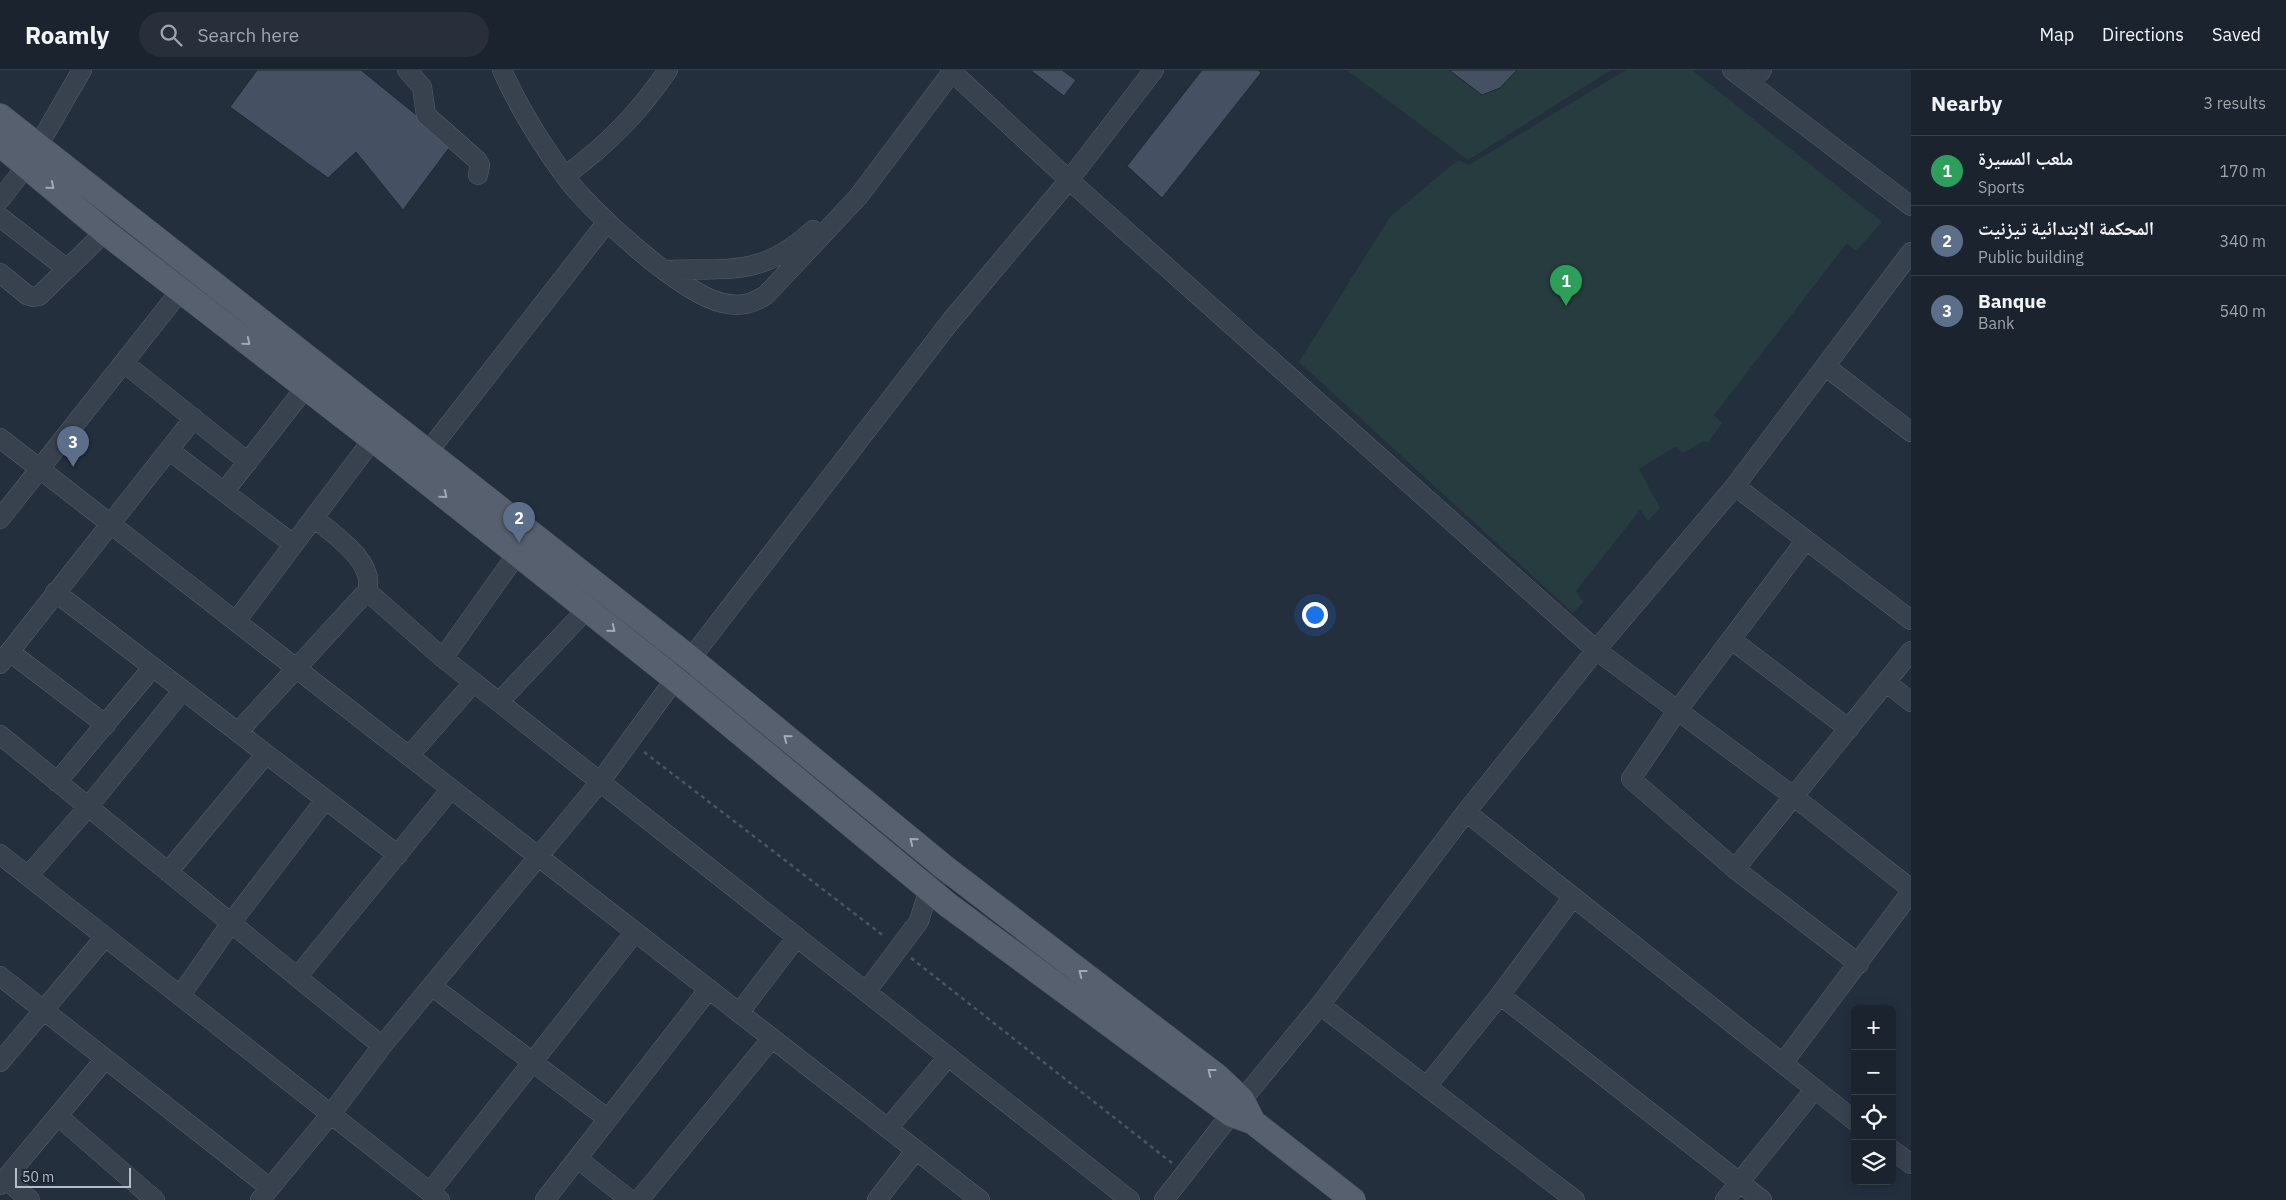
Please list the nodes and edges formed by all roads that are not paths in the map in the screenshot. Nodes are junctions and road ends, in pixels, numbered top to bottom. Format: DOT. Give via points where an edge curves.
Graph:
graph roads {
  1 [pos="82,70"];
  2 [pos="408,70"];
  3 [pos="502,70"];
  4 [pos="668,70"];
  5 [pos="1154,70"];
  6 [pos="1732,70"];
  7 [pos="1762,70"];
  8 [pos="951,71"];
  9 [pos="1750,84"];
  10 [pos="0,116"];
  11 [pos="0,144"];
  12 [pos="32,156"];
  13 [pos="478,175"];
  14 [pos="565,176"];
  15 [pos="1069,180"];
  16 [pos="0,200"];
  17 [pos="1911,206"];
  18 [pos="0,217"];
  19 [pos="606,222"];
  20 [pos="105,232"];
  21 [pos="169,250"];
  22 [pos="1911,252"];
  23 [pos="788,262"];
  24 [pos="67,269"];
  25 [pos="155,270"];
  26 [pos="666,270"];
  27 [pos="0,273"];
  28 [pos="181,290"];
  29 [pos="224,308"];
  30 [pos="124,363"];
  31 [pos="1825,366"];
  32 [pos="305,388"];
  33 [pos="194,418"];
  34 [pos="1911,432"];
  35 [pos="0,438"];
  36 [pos="372,439"];
  37 [pos="170,451"];
  38 [pos="248,462"];
  39 [pos="421,462"];
  40 [pos="40,469"];
  41 [pos="1735,486"];
  42 [pos="224,492"];
  43 [pos="314,518"];
  44 [pos="0,519"];
  45 [pos="110,524"];
  46 [pos="1806,540"];
  47 [pos="293,544"];
  48 [pos="518,554"];
  49 [pos="367,591"];
  50 [pos="56,592"];
  51 [pos="587,609"];
  52 [pos="1911,620"];
  53 [pos="236,621"];
  54 [pos="1732,640"];
  55 [pos="1596,650"];
  56 [pos="1911,650"];
  57 [pos="5,658"];
  58 [pos="443,658"];
  59 [pos="691,659"];
  60 [pos="153,667"];
  61 [pos="295,668"];
  62 [pos="675,679"];
  63 [pos="474,682"];
  64 [pos="1886,682"];
  65 [pos="183,690"];
  66 [pos="499,702"];
  67 [pos="1911,702"];
  68 [pos="1677,711"];
  69 [pos="106,725"];
  70 [pos="1849,730"];
  71 [pos="238,732"];
  72 [pos="0,735"];
  73 [pos="266,754"];
  74 [pos="409,756"];
  75 [pos="57,782"];
  76 [pos="600,782"];
  77 [pos="451,789"];
  78 [pos="1793,796"];
  79 [pos="325,800"];
  80 [pos="88,807"];
  81 [pos="1466,812"];
  82 [pos="0,854"];
  83 [pos="398,855"];
  84 [pos="538,856"];
  85 [pos="944,867"];
  86 [pos="1735,869"];
  87 [pos="168,872"];
  88 [pos="28,876"];
  89 [pos="965,882"];
  90 [pos="929,889"];
  91 [pos="1911,890"];
  92 [pos="1574,897"];
  93 [pos="948,905"];
  94 [pos="919,921"];
  95 [pos="231,923"];
  96 [pos="635,932"];
  97 [pos="105,937"];
  98 [pos="797,937"];
  99 [pos="1859,964"];
  100 [pos="0,976"];
  101 [pos="297,977"];
  102 [pos="432,987"];
  103 [pos="709,989"];
  104 [pos="866,992"];
  105 [pos="1500,995"];
  106 [pos="180,996"];
  107 [pos="1320,1005"];
  108 [pos="44,1011"];
  109 [pos="739,1013"];
  110 [pos="772,1038"];
  111 [pos="382,1046"];
  112 [pos="948,1057"];
  113 [pos="105,1059"];
  114 [pos="531,1061"];
  115 [pos="0,1062"];
  116 [pos="1783,1063"];
  117 [pos="1427,1086"];
  118 [pos="1815,1089"];
  119 [pos="1242,1112"];
  120 [pos="331,1114"];
  121 [pos="58,1116"];
  122 [pos="1851,1117"];
  123 [pos="608,1119"];
  124 [pos="888,1128"];
  125 [pos="916,1150"];
  126 [pos="1896,1153"];
  127 [pos="578,1159"];
  128 [pos="1911,1164"];
  129 [pos="2,1182"];
  130 [pos="1739,1182"];
  131 [pos="265,1194"];
  132 [pos="435,1196"];
  133 [pos="30,1200"];
  134 [pos="155,1200"];
  135 [pos="546,1200"];
  136 [pos="630,1200"];
  137 [pos="639,1200"];
  138 [pos="877,1200"];
  139 [pos="980,1200"];
  140 [pos="1130,1200"];
  141 [pos="1164,1200"];
  142 [pos="1353,1200"];
  143 [pos="1575,1200"];
  144 [pos="1725,1200"];
  145 [pos="1762,1200"];
  1 -- 12 [label="street"];
  2 -- 13 [label="street" via="422,87 426,115 477,160 480,165"];
  3 -- 14 [label="street"];
  4 -- 14 [label="street" via="623,128"];
  5 -- 15 [label="street"];
  6 -- 9 [label="street"];
  7 -- 9 [label="street"];
  8 -- 15 [label="street"];
  8 -- 23 [label="street" via="858,197"];
  9 -- 17 [label="street"];
  10 -- 12 [label="main road"];
  11 -- 12 [label="main road"];
  12 -- 16 [label="street"];
  12 -- 20 [label="main road, one-way"];
  12 -- 21 [label="main road"];
  14 -- 19 [label="street"];
  15 -- 55 [label="street"];
  15 -- 59 [label="street" via="944,330"];
  18 -- 24 [label="street"];
  19 -- 26 [label="street"];
  19 -- 39 [label="street"];
  20 -- 24 [label="street"];
  20 -- 25 [label="main road"];
  21 -- 25 [label="main road"];
  21 -- 29 [label="main road"];
  22 -- 31 [label="street"];
  23 -- 26 [label="street" via="734,269"];
  23 -- 26 [label="street" via="766,295 752,303 738,305 709,298 689,288"];
  24 -- 27 [label="street" via="40,296 33,297"];
  25 -- 28 [label="main road"];
  28 -- 29 [label="main road"];
  28 -- 30 [label="street"];
  29 -- 32 [label="main road, one-way"];
  29 -- 39 [label="main road"];
  30 -- 33 [label="street"];
  30 -- 40 [label="street"];
  31 -- 34 [label="street"];
  31 -- 41 [label="street"];
  32 -- 36 [label="main road"];
  32 -- 38 [label="street"];
  33 -- 37 [label="street"];
  33 -- 38 [label="street"];
  35 -- 40 [label="street"];
  36 -- 39 [label="main road"];
  36 -- 43 [label="street"];
  37 -- 42 [label="street"];
  37 -- 45 [label="street"];
  38 -- 42 [label="street"];
  39 -- 48 [label="main road, one-way"];
  39 -- 59 [label="main road"];
  40 -- 44 [label="street"];
  40 -- 45 [label="street"];
  41 -- 46 [label="street"];
  41 -- 55 [label="street"];
  42 -- 47 [label="street"];
  43 -- 47 [label="street"];
  43 -- 49 [label="street" via="353,552 365,568 370,582"];
  45 -- 50 [label="street"];
  45 -- 53 [label="street"];
  46 -- 52 [label="street"];
  46 -- 54 [label="street"];
  47 -- 53 [label="street"];
  48 -- 51 [label="main road"];
  48 -- 58 [label="street"];
  49 -- 58 [label="street"];
  49 -- 61 [label="street"];
  50 -- 57 [label="street"];
  50 -- 60 [label="street"];
  51 -- 62 [label="main road, one-way"];
  51 -- 66 [label="street"];
  53 -- 61 [label="street"];
  54 -- 68 [label="street"];
  54 -- 70 [label="street"];
  55 -- 68 [label="street"];
  55 -- 81 [label="street"];
  56 -- 64 [label="street"];
  57 -- 69 [label="street"];
  58 -- 63 [label="street"];
  59 -- 62 [label="street"];
  85 -- 59 [label="main road, one-way"];
  60 -- 65 [label="street"];
  60 -- 69 [label="street"];
  61 -- 71 [label="street"];
  61 -- 74 [label="street"];
  62 -- 76 [label="street"];
  62 -- 90 [label="main road"];
  63 -- 66 [label="street"];
  63 -- 74 [label="street"];
  64 -- 67 [label="street"];
  64 -- 70 [label="street"];
  65 -- 71 [label="street"];
  65 -- 80 [label="street"];
  66 -- 76 [label="street"];
  68 -- 78 [label="street"];
  68 -- 86 [label="street" via="1631,779"];
  69 -- 75 [label="street"];
  70 -- 78 [label="street"];
  71 -- 73 [label="street"];
  72 -- 75 [label="street"];
  73 -- 79 [label="street"];
  73 -- 87 [label="street"];
  74 -- 77 [label="street"];
  75 -- 80 [label="street"];
  76 -- 84 [label="street"];
  76 -- 98 [label="street"];
  77 -- 83 [label="street"];
  77 -- 84 [label="street"];
  78 -- 86 [label="street"];
  78 -- 91 [label="street"];
  79 -- 83 [label="street"];
  79 -- 95 [label="street"];
  80 -- 87 [label="street"];
  80 -- 88 [label="street"];
  81 -- 92 [label="street"];
  81 -- 107 [label="street"];
  82 -- 88 [label="street"];
  83 -- 101 [label="street"];
  84 -- 96 [label="street"];
  84 -- 102 [label="street"];
  85 -- 89 [label="main road"];
  85 -- 90 [label="street"];
  86 -- 99 [label="street"];
  87 -- 95 [label="street"];
  88 -- 97 [label="street"];
  89 -- 93 [label="street"];
  119 -- 89 [label="main road, one-way" via="1218,1077"];
  90 -- 93 [label="main road"];
  90 -- 94 [label="street"];
  91 -- 99 [label="street"];
  92 -- 105 [label="street"];
  92 -- 116 [label="street"];
  93 -- 94 [label="street"];
  93 -- 119 [label="main road"];
  94 -- 104 [label="street"];
  95 -- 101 [label="street"];
  95 -- 106 [label="street"];
  96 -- 103 [label="street"];
  96 -- 114 [label="street"];
  97 -- 106 [label="street"];
  97 -- 108 [label="street"];
  98 -- 104 [label="street"];
  98 -- 109 [label="street"];
  99 -- 116 [label="street"];
  100 -- 108 [label="street"];
  101 -- 111 [label="street"];
  102 -- 111 [label="street"];
  102 -- 114 [label="street"];
  103 -- 109 [label="street"];
  103 -- 123 [label="street"];
  104 -- 112 [label="street"];
  105 -- 117 [label="street"];
  105 -- 130 [label="street"];
  106 -- 120 [label="street"];
  107 -- 117 [label="street"];
  107 -- 119 [label="street"];
  108 -- 113 [label="street"];
  108 -- 115 [label="street"];
  109 -- 110 [label="street"];
  110 -- 124 [label="street"];
  110 -- 137 [label="street"];
  111 -- 120 [label="street"];
  112 -- 124 [label="street"];
  112 -- 140 [label="street"];
  113 -- 121 [label="street"];
  113 -- 131 [label="street"];
  114 -- 123 [label="street"];
  114 -- 132 [label="street"];
  116 -- 118 [label="street"];
  117 -- 143 [label="street"];
  118 -- 122 [label="street"];
  118 -- 130 [label="street"];
  119 -- 141 [label="street"];
  119 -- 142 [label="main road"];
  120 -- 131 [label="street"];
  120 -- 132 [label="street"];
  121 -- 129 [label="street"];
  121 -- 134 [label="street"];
  123 -- 127 [label="street"];
  124 -- 125 [label="street"];
  125 -- 138 [label="street"];
  125 -- 139 [label="street"];
  126 -- 128 [label="street"];
  127 -- 135 [label="street"];
  127 -- 136 [label="street"];
  129 -- 133 [label="street"];
  130 -- 144 [label="street"];
  130 -- 145 [label="street"];
}
